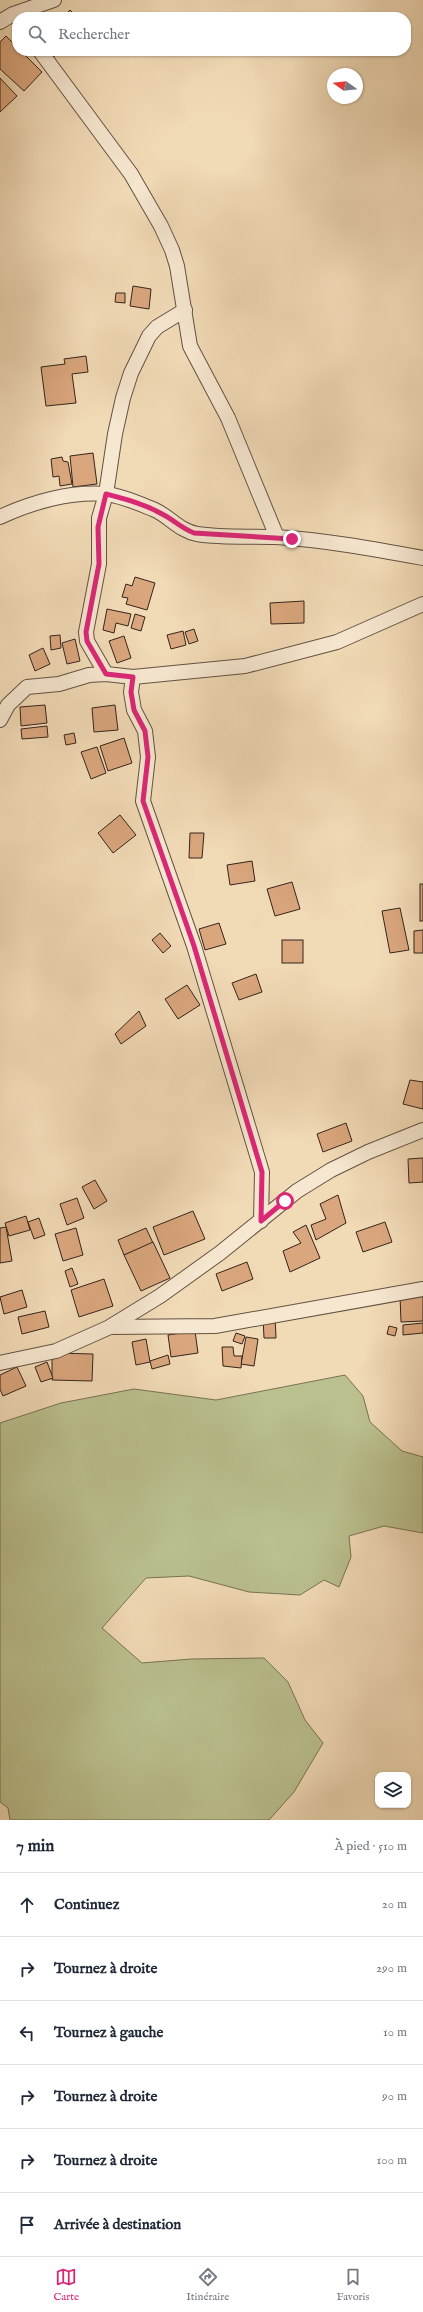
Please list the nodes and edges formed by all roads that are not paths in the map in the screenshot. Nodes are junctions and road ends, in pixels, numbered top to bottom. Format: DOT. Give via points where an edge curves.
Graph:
graph roads {
  1 [pos="21,0"];
  2 [pos="54,0"];
  3 [pos="17,12"];
  4 [pos="26,12"];
  5 [pos="12,18"];
  6 [pos="0,22"];
  7 [pos="44,56"];
  8 [pos="185,310"];
  9 [pos="106,494"];
  10 [pos="0,517"];
  11 [pos="277,537"];
  12 [pos="423,558"];
  13 [pos="423,604"];
  14 [pos="106,674"];
  15 [pos="133,677"];
  16 [pos="0,720"];
  17 [pos="423,1130"];
  18 [pos="261,1221"];
  19 [pos="423,1289"];
  20 [pos="110,1327"];
  21 [pos="0,1363"];
  1 -- 3 [label="street"];
  2 -- 4 [label="street"];
  5 -- 6 [label="street"];
  7 -- 8 [label="street" via="131,174 161,226 172,250"];
  8 -- 9 [label="street" via="157,327 149,336 131,373 115,434"];
  8 -- 11 [label="street" via="190,346 228,418"];
  9 -- 10 [label="street" via="54,498 18,508"];
  9 -- 11 [label="street" via="136,502 164,514 180,528 194,533"];
  9 -- 14 [label="street" via="98,527 99,564 86,632 87,641"];
  11 -- 12 [label="street"];
  13 -- 15 [label="street" via="315,649 229,669"];
  14 -- 15 [label="street"];
  14 -- 16 [label="street" via="89,675 59,684 27,687 8,705"];
  15 -- 18 [label="street" via="131,692 134,710 145,731 148,757 143,801 194,946 262,1172"];
  17 -- 18 [label="street" via="331,1170 297,1191"];
  18 -- 20 [label="street" via="160,1296"];
  19 -- 20 [label="street" via="215,1326"];
  20 -- 21 [label="street" via="56,1351"];
}
